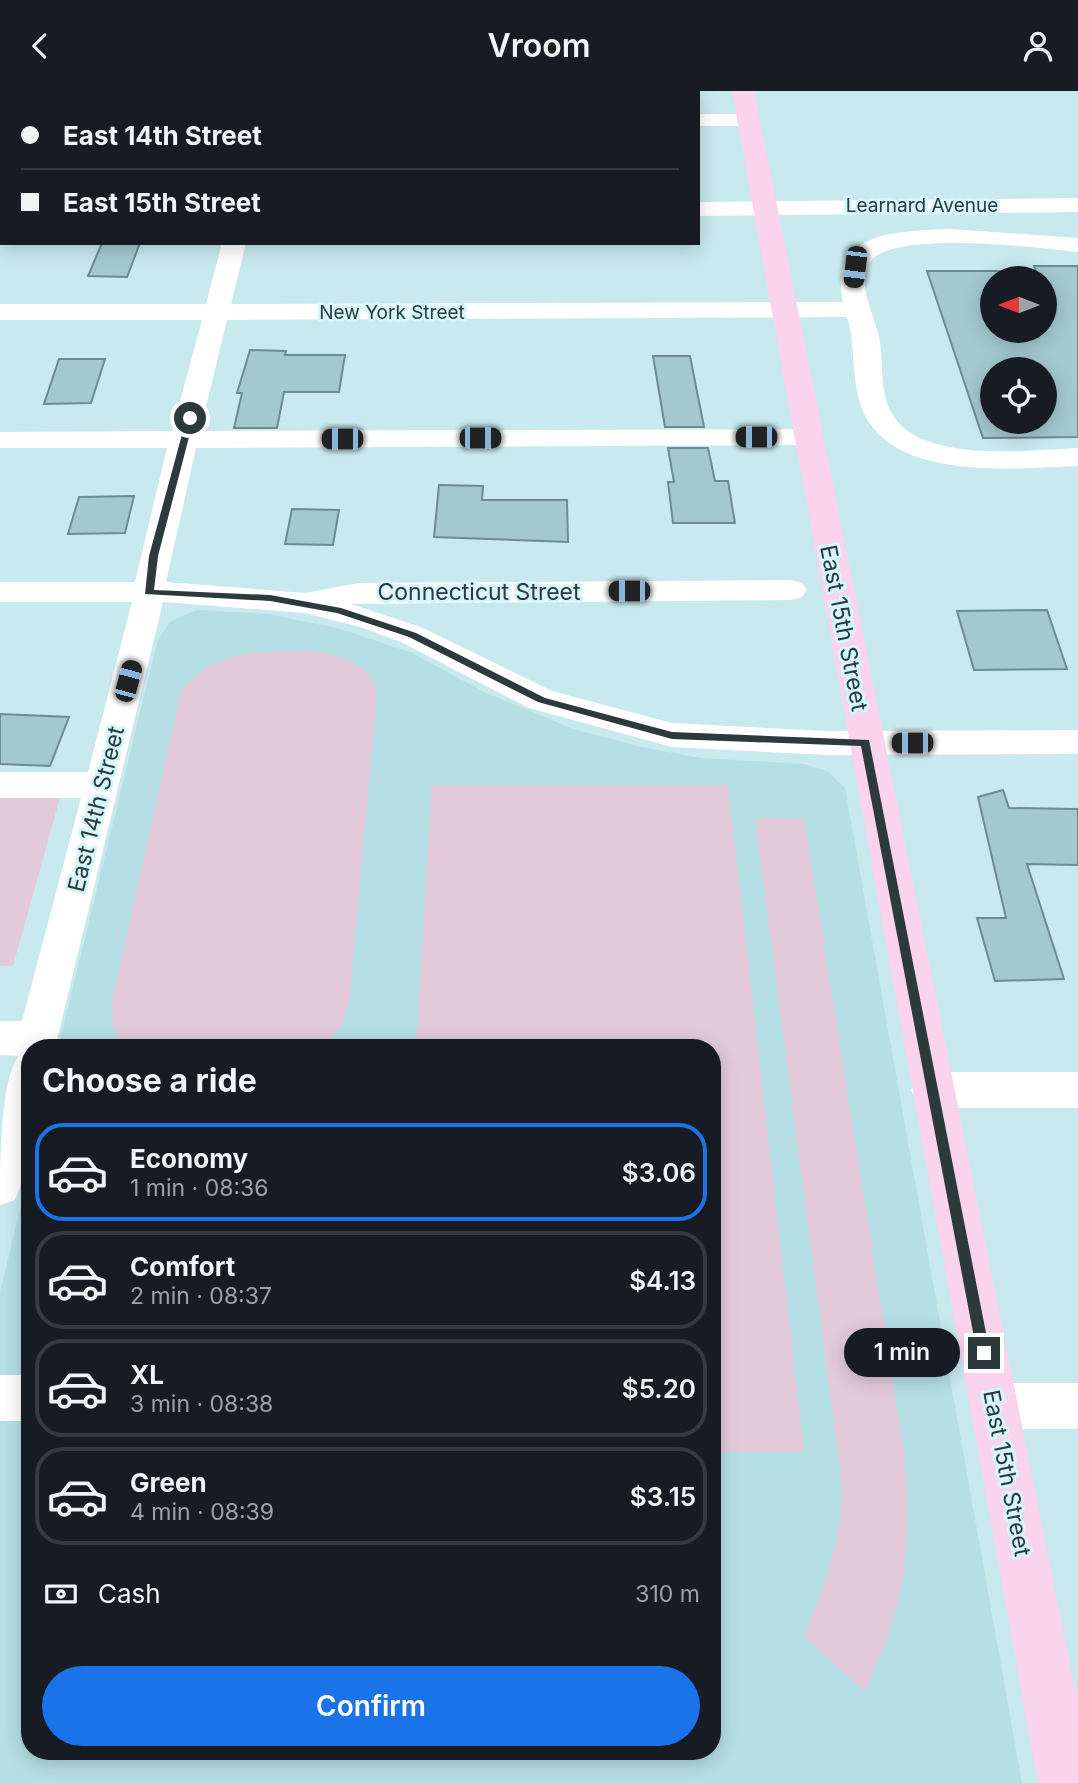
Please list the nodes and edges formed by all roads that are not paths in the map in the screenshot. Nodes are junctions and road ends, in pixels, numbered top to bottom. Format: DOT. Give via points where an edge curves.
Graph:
graph roads {
  1 [pos="743,91"];
  2 [pos="700,120"];
  3 [pos="748,120"];
  4 [pos="937,205"];
  5 [pos="1078,205"];
  6 [pos="765,208"];
  7 [pos="700,209"];
  8 [pos="948,239"];
  9 [pos="234,245"];
  10 [pos="1078,245"];
  11 [pos="859,309"];
  12 [pos="0,312"];
  13 [pos="218,312"];
  14 [pos="784,312"];
  15 [pos="808,437"];
  16 [pos="0,440"];
  17 [pos="184,440"];
  18 [pos="1078,457"];
  19 [pos="791,590"];
  20 [pos="0,592"];
  21 [pos="149,592"];
  22 [pos="304,603"];
  23 [pos="1078,742"];
  24 [pos="865,743"];
  25 [pos="0,785"];
  26 [pos="102,785"];
  27 [pos="29,1039"];
  28 [pos="21,1075"];
  29 [pos="932,1090"];
  30 [pos="1078,1090"];
  31 [pos="0,1186"];
  32 [pos="0,1398"];
  33 [pos="21,1398"];
  34 [pos="994,1406"];
  35 [pos="1078,1406"];
  36 [pos="1066,1783"];
  1 -- 3 [label="main road, East 15th Street"];
  2 -- 3 [label="street"];
  3 -- 6 [label="main road, East 15th Street"];
  4 -- 5 [label="street, Learnard Avenue"];
  4 -- 6 [label="street, Learnard Avenue"];
  4 -- 8 [label="street"];
  6 -- 7 [label="street, Learnard Avenue"];
  6 -- 14 [label="main road, East 15th Street"];
  8 -- 10 [label="street"];
  8 -- 11 [label="street" via="903,239 864,252 852,284"];
  9 -- 13 [label="street, East 14th Street"];
  11 -- 14 [label="street, New York Street"];
  11 -- 18 [label="street" via="874,403 880,417 905,442 951,456"];
  12 -- 13 [label="street, New York Street"];
  13 -- 14 [label="street, New York Street"];
  13 -- 17 [label="street, East 14th Street"];
  14 -- 15 [label="main road, East 15th Street"];
  15 -- 17 [label="street"];
  15 -- 24 [label="main road, East 15th Street"];
  16 -- 17 [label="street"];
  17 -- 21 [label="street, East 14th Street"];
  19 -- 22 [label="street, Connecticut Street" via="358,593"];
  20 -- 21 [label="street, Connecticut Street"];
  21 -- 22 [label="street, Connecticut Street"];
  21 -- 26 [label="street, East 14th Street"];
  22 -- 24 [label="street" via="412,635 541,700 628,726 719,739"];
  23 -- 24 [label="street"];
  24 -- 29 [label="main road, East 15th Street"];
  25 -- 26 [label="street"];
  26 -- 27 [label="street, East 14th Street"];
  28 -- 31 [label="street, East 14th Street"];
  29 -- 30 [label="street"];
  29 -- 34 [label="main road, East 15th Street"];
  32 -- 33 [label="street"];
  34 -- 35 [label="street"];
  34 -- 36 [label="main road, East 15th Street"];
}
